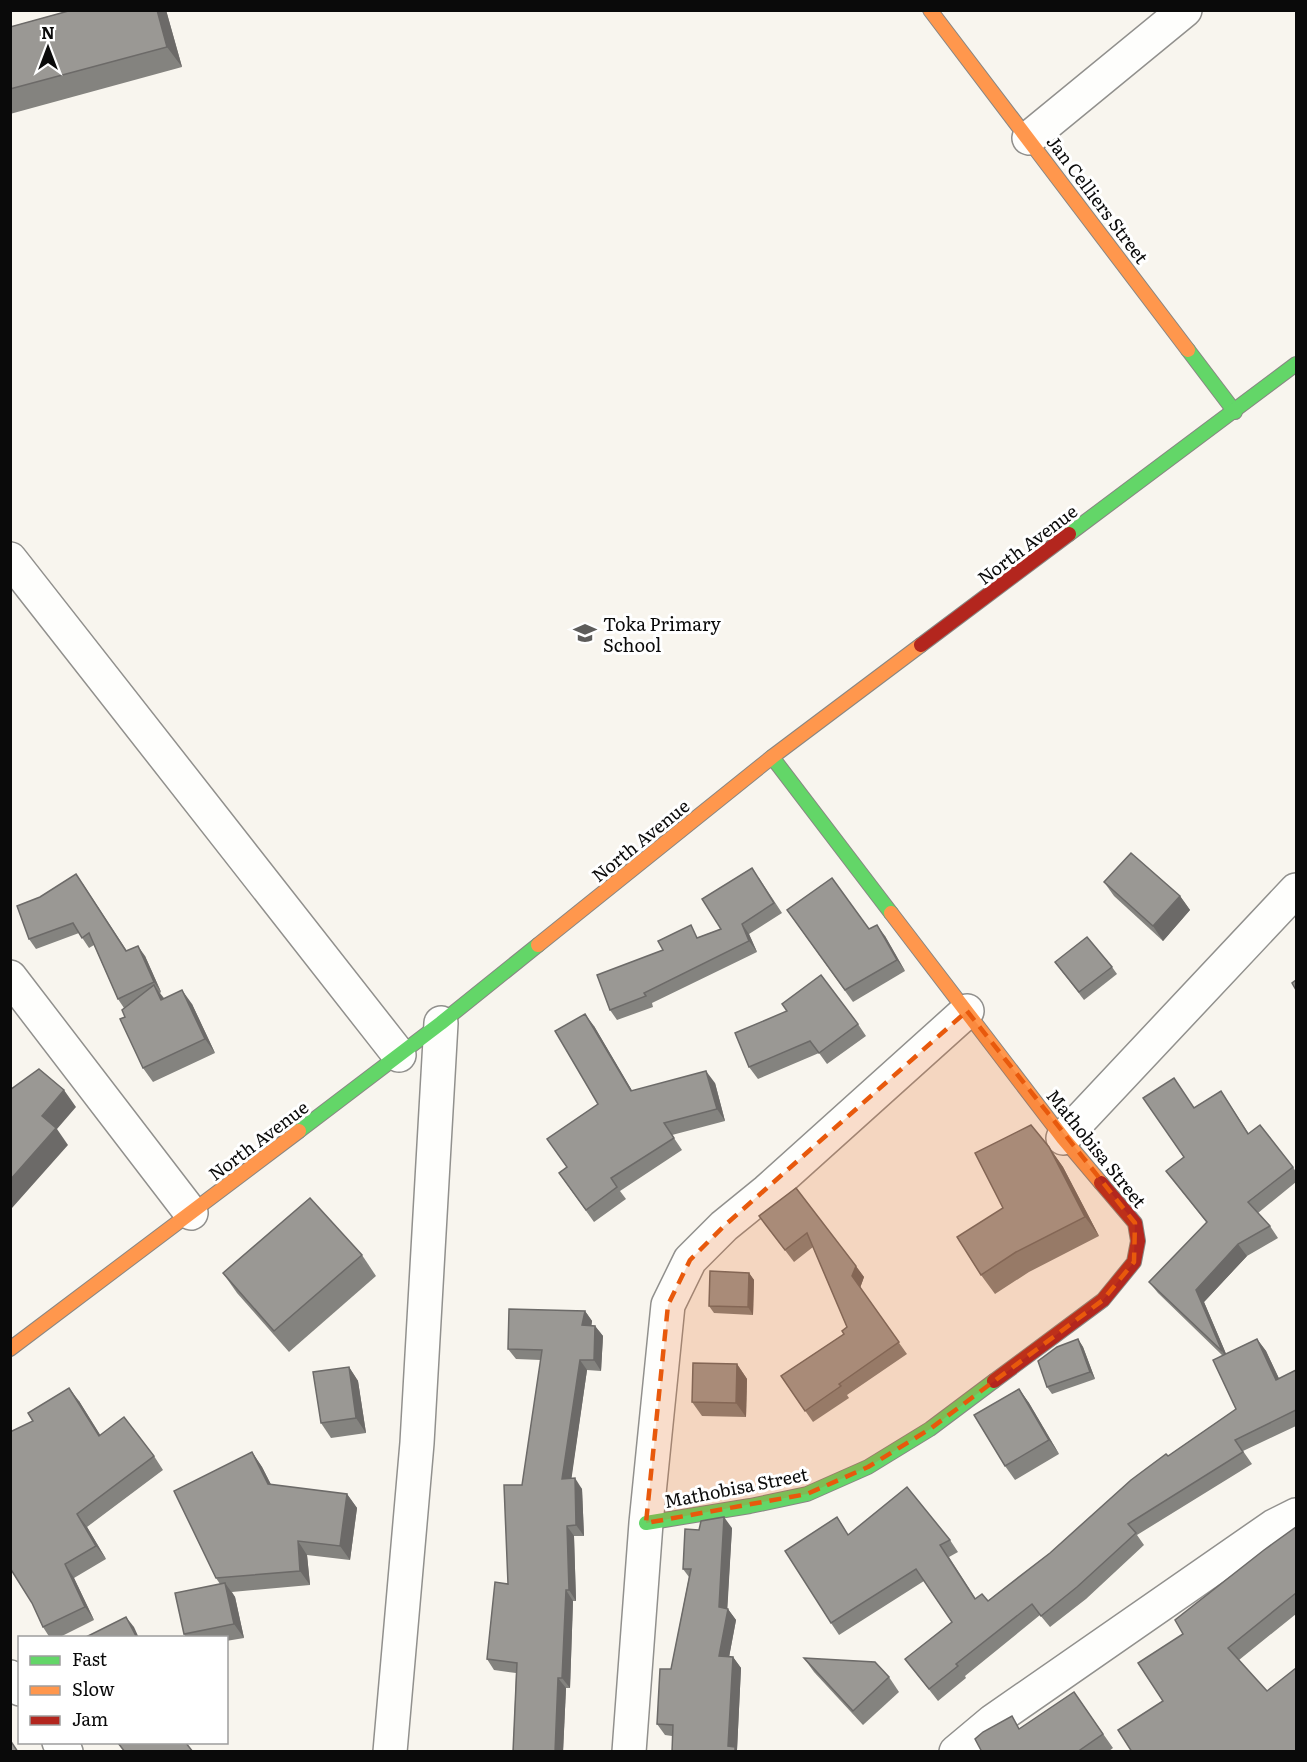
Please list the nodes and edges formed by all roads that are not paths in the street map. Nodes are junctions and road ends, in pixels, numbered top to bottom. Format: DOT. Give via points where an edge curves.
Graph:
graph roads {
  1 [pos="930,10"];
  2 [pos="1185,10"];
  3 [pos="1029,138"];
  4 [pos="1296,364"];
  5 [pos="1235,412"];
  6 [pos="10,559"];
  7 [pos="772,757"];
  8 [pos="1296,890"];
  9 [pos="10,976"];
  10 [pos="967,1011"];
  11 [pos="441,1023"];
  12 [pos="399,1055"];
  13 [pos="1063,1137"];
  14 [pos="191,1213"];
  15 [pos="10,1349"];
  16 [pos="1296,1515"];
  17 [pos="645,1523"];
  18 [pos="390,1752"];
  19 [pos="629,1752"];
  20 [pos="956,1752"];
  1 -- 3 [label="street, Jan Celliers Street"];
  2 -- 3 [label="street"];
  3 -- 5 [label="street, Jan Celliers Street"];
  4 -- 5 [label="street, North Avenue"];
  5 -- 7 [label="street, North Avenue"];
  6 -- 12 [label="street"];
  7 -- 10 [label="street, Mathobisa Street"];
  7 -- 11 [label="street, North Avenue"];
  8 -- 13 [label="street"];
  9 -- 14 [label="street"];
  10 -- 13 [label="street, Mathobisa Street"];
  10 -- 17 [label="street" via="690,1260 668,1305"];
  11 -- 12 [label="street, North Avenue"];
  11 -- 18 [label="street" via="417,1443"];
  12 -- 14 [label="street, North Avenue"];
  13 -- 17 [label="street, Mathobisa Street" via="1135,1223 1138,1241 1134,1262 1103,1300 930,1429 868,1467 807,1494"];
  14 -- 15 [label="street, North Avenue"];
  16 -- 20 [label="street" via="1274,1526 993,1721"];
  17 -- 19 [label="street"];
}
